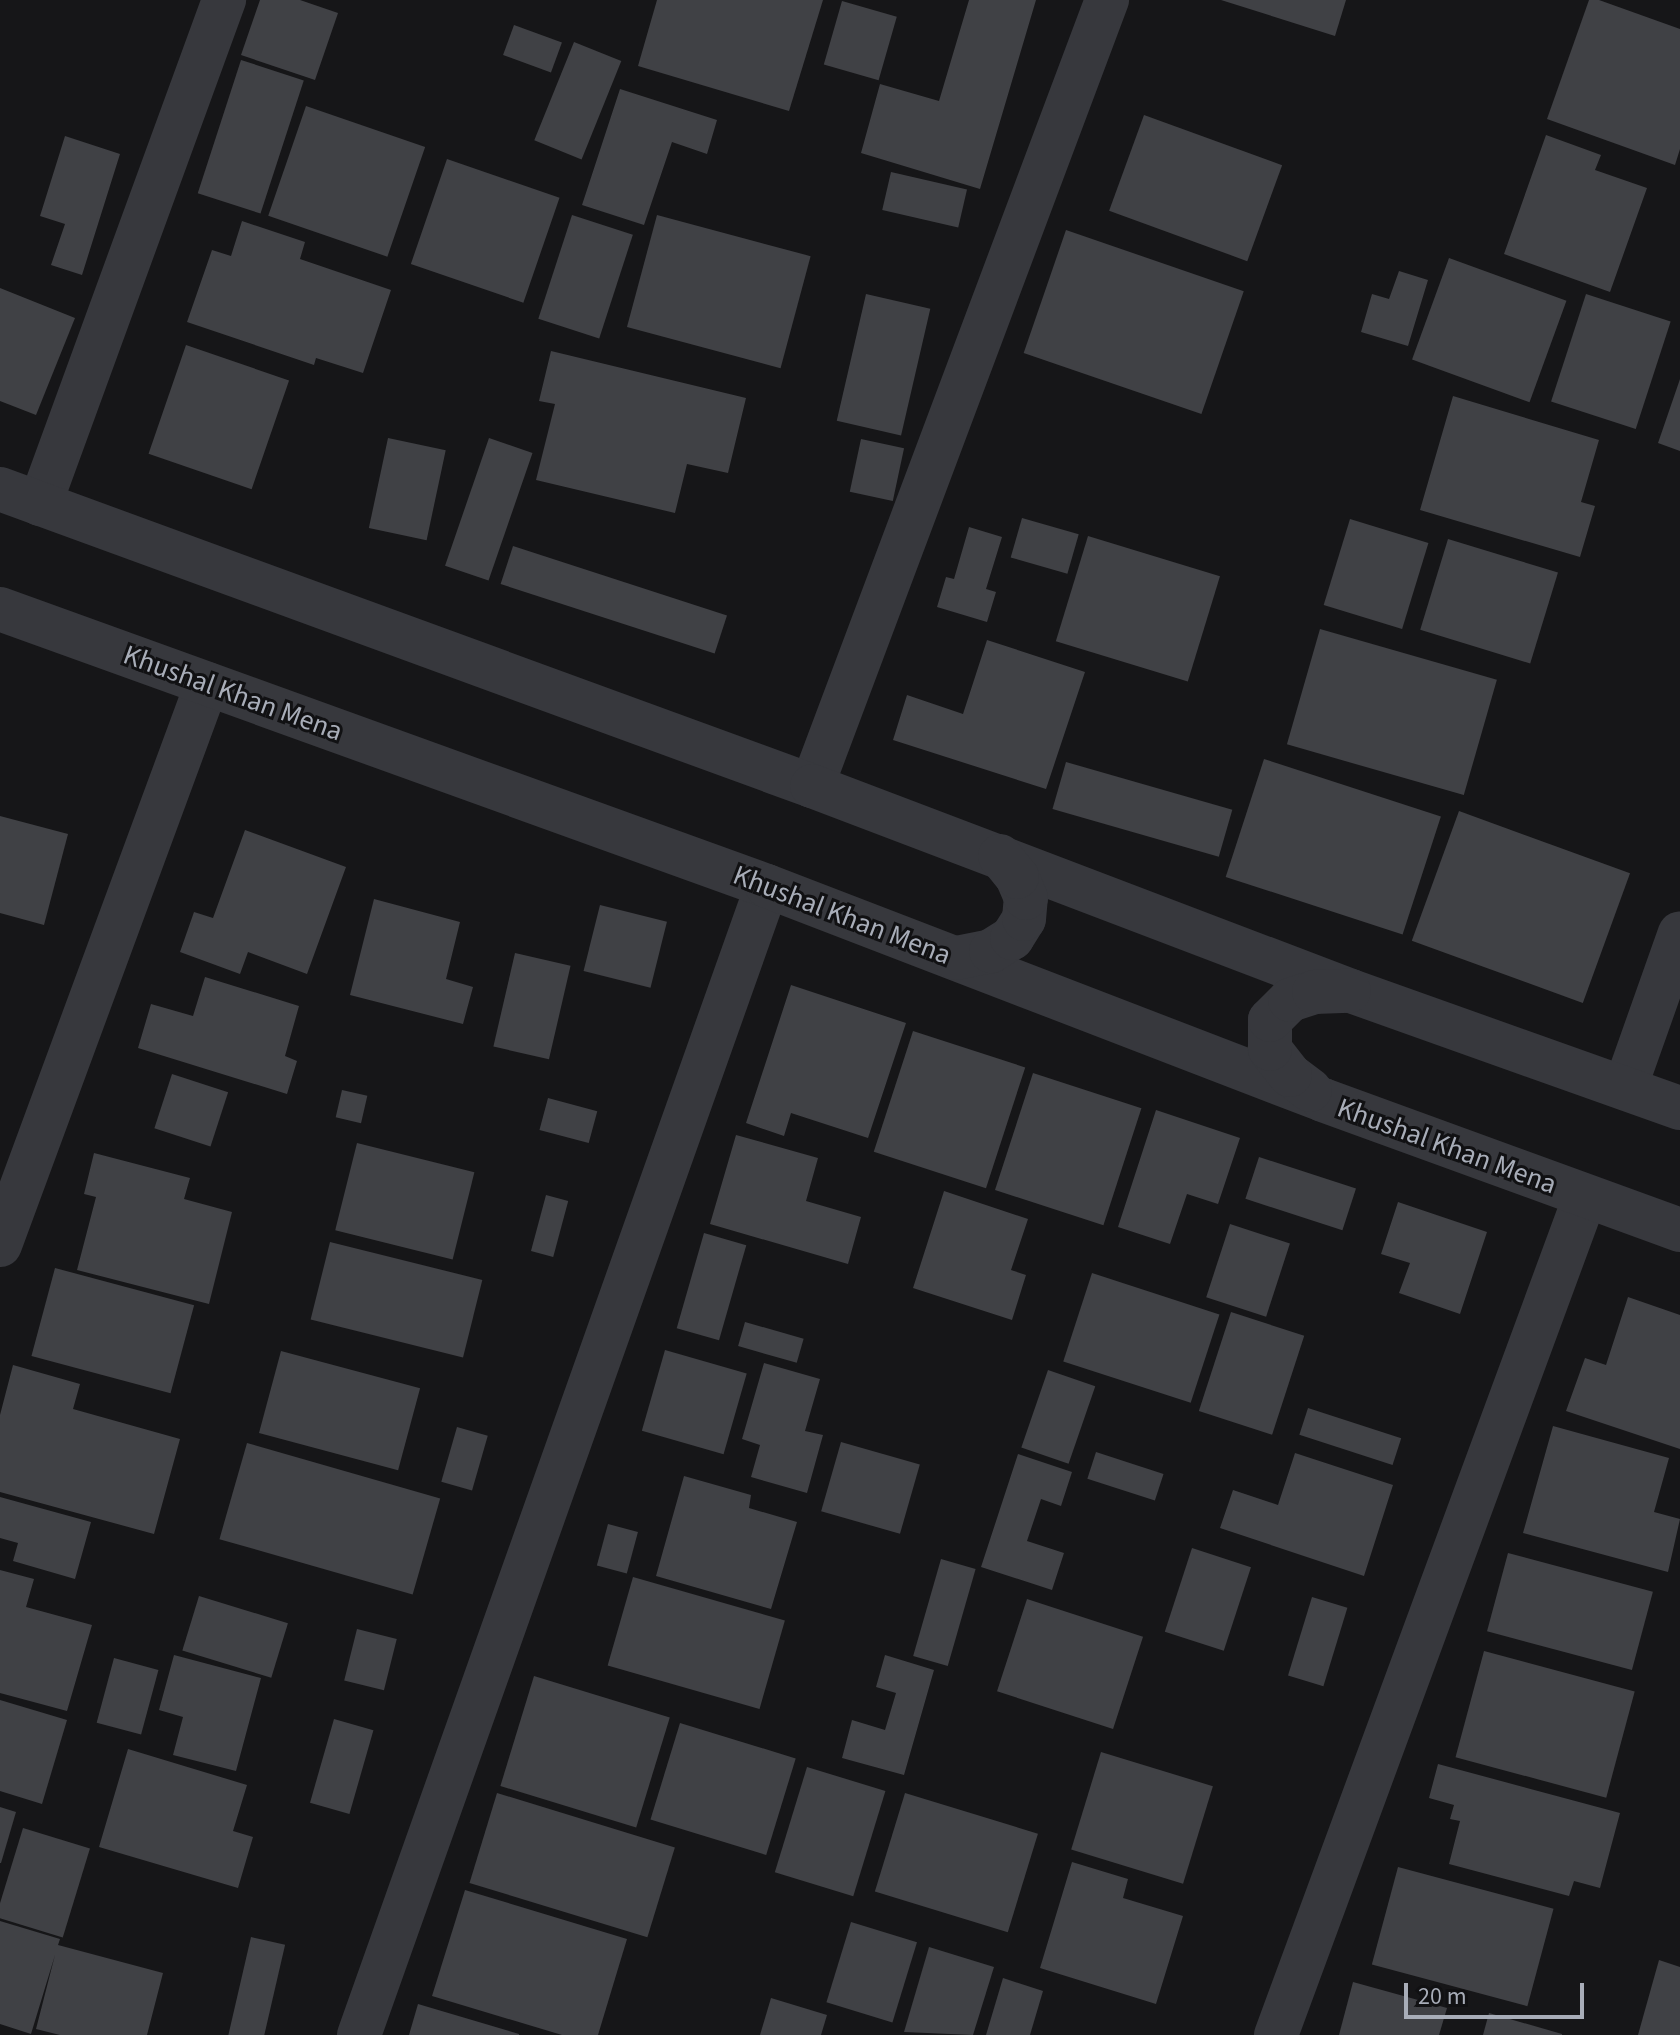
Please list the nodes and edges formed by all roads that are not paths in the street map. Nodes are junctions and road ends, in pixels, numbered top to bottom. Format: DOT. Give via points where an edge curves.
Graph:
graph roads {
  1 [pos="224,0"];
  2 [pos="1107,0"];
  3 [pos="20,496"];
  4 [pos="0,609"];
  5 [pos="207,684"];
  6 [pos="812,786"];
  7 [pos="1000,856"];
  8 [pos="767,886"];
  9 [pos="1680,933"];
  10 [pos="956,958"];
  11 [pos="1351,991"];
  12 [pos="1625,1088"];
  13 [pos="1323,1100"];
  14 [pos="1680,1108"];
  15 [pos="1585,1197"];
  16 [pos="1680,1230"];
  17 [pos="0,1245"];
  18 [pos="359,2035"];
  19 [pos="1276,2035"];
  1 -- 3 [label="street"];
  2 -- 6 [label="street"];
  3 -- 6 [label="street"];
  4 -- 5 [label="street, Khushal Khan Mena"];
  5 -- 8 [label="street, Khushal Khan Mena"];
  5 -- 17 [label="street"];
  6 -- 7 [label="street"];
  7 -- 10 [label="street" via="1026,898 1024,919 1012,938 991,951"];
  7 -- 11 [label="street"];
  8 -- 10 [label="street, Khushal Khan Mena"];
  8 -- 18 [label="street"];
  9 -- 12 [label="street"];
  10 -- 13 [label="street, Khushal Khan Mena"];
  11 -- 12 [label="street"];
  11 -- 13 [label="street" via="1314,992 1290,1000 1270,1020 1270,1049 1290,1075"];
  12 -- 14 [label="street"];
  13 -- 15 [label="street, Khushal Khan Mena"];
  15 -- 16 [label="street, Khushal Khan Mena"];
  15 -- 19 [label="street"];
}
